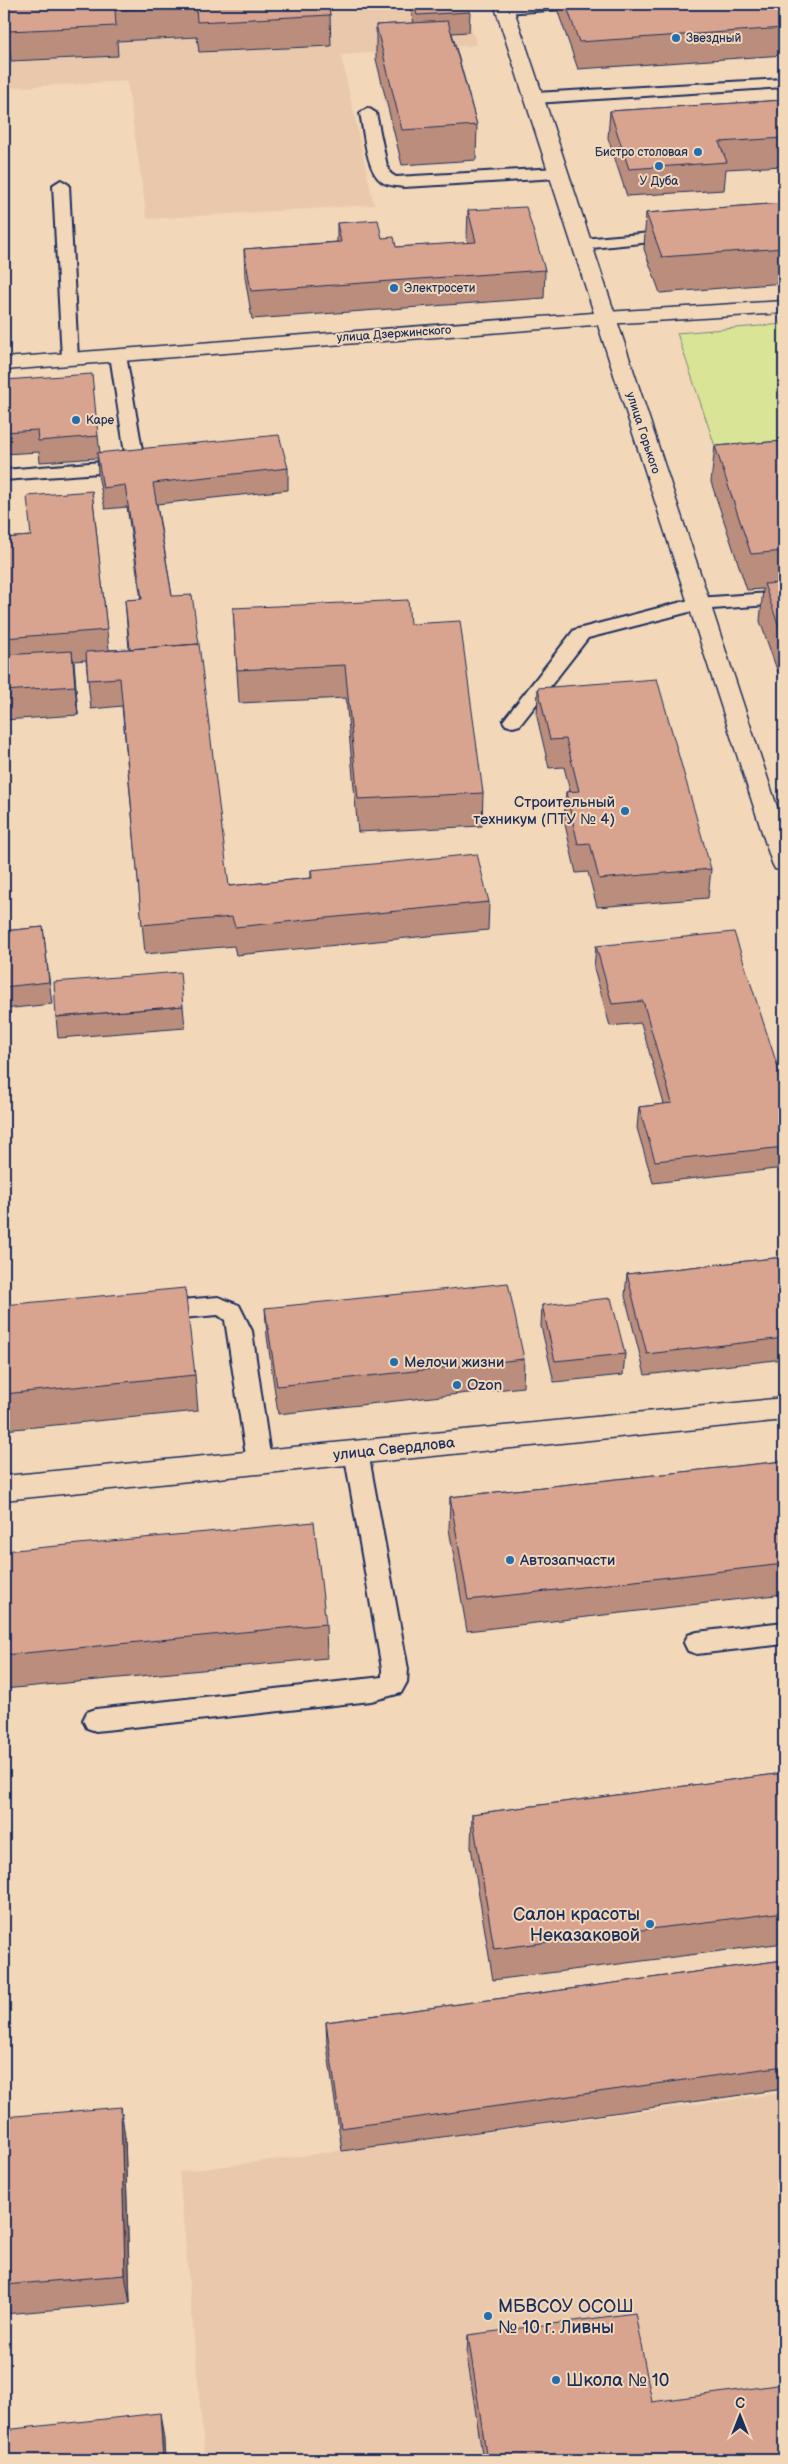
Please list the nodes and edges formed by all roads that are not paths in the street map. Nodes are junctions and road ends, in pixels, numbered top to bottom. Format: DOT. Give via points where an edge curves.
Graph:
graph roads {
  1 [pos="579,4"];
  2 [pos="504,6"];
  3 [pos="784,83"];
  4 [pos="535,98"];
  5 [pos="368,113"];
  6 [pos="558,173"];
  7 [pos="61,185"];
  8 [pos="688,235"];
  9 [pos="582,244"];
  10 [pos="784,307"];
  11 [pos="606,318"];
  12 [pos="118,355"];
  13 [pos="70,359"];
  14 [pos="4,364"];
  15 [pos="4,475"];
  16 [pos="784,598"];
  17 [pos="697,604"];
  18 [pos="513,722"];
  19 [pos="784,862"];
  20 [pos="131,1314"];
  21 [pos="784,1409"];
  22 [pos="356,1452"];
  23 [pos="259,1462"];
  24 [pos="4,1488"];
  25 [pos="784,1633"];
  26 [pos="697,1643"];
  27 [pos="96,1720"];
  1 -- 2 [label="lane"];
  2 -- 4 [label="street, улица Горького"];
  3 -- 4 [label="lane"];
  4 -- 6 [label="street, улица Горького"];
  5 -- 6 [label="lane" via="381,171 388,179 404,182"];
  6 -- 9 [label="street, улица Горького"];
  7 -- 13 [label="lane"];
  8 -- 9 [label="lane"];
  9 -- 11 [label="street, улица Горького"];
  10 -- 11 [label="street, улица Дзержинского"];
  11 -- 12 [label="street, улица Дзержинского"];
  11 -- 17 [label="street, улица Горького"];
  12 -- 13 [label="street, улица Дзержинского"];
  12 -- 15 [label="lane" via="135,462 127,466"];
  13 -- 14 [label="street, улица Дзержинского"];
  16 -- 17 [label="lane"];
  17 -- 18 [label="lane" via="581,634"];
  17 -- 19 [label="street, улица Горького"];
  20 -- 23 [label="lane" via="218,1306 234,1314 240,1331"];
  21 -- 22 [label="street, улица Свердлова"];
  22 -- 23 [label="street, улица Свердлова"];
  22 -- 27 [label="lane" via="395,1669 392,1685"];
  23 -- 24 [label="street, улица Свердлова"];
  25 -- 26 [label="lane"];
}
